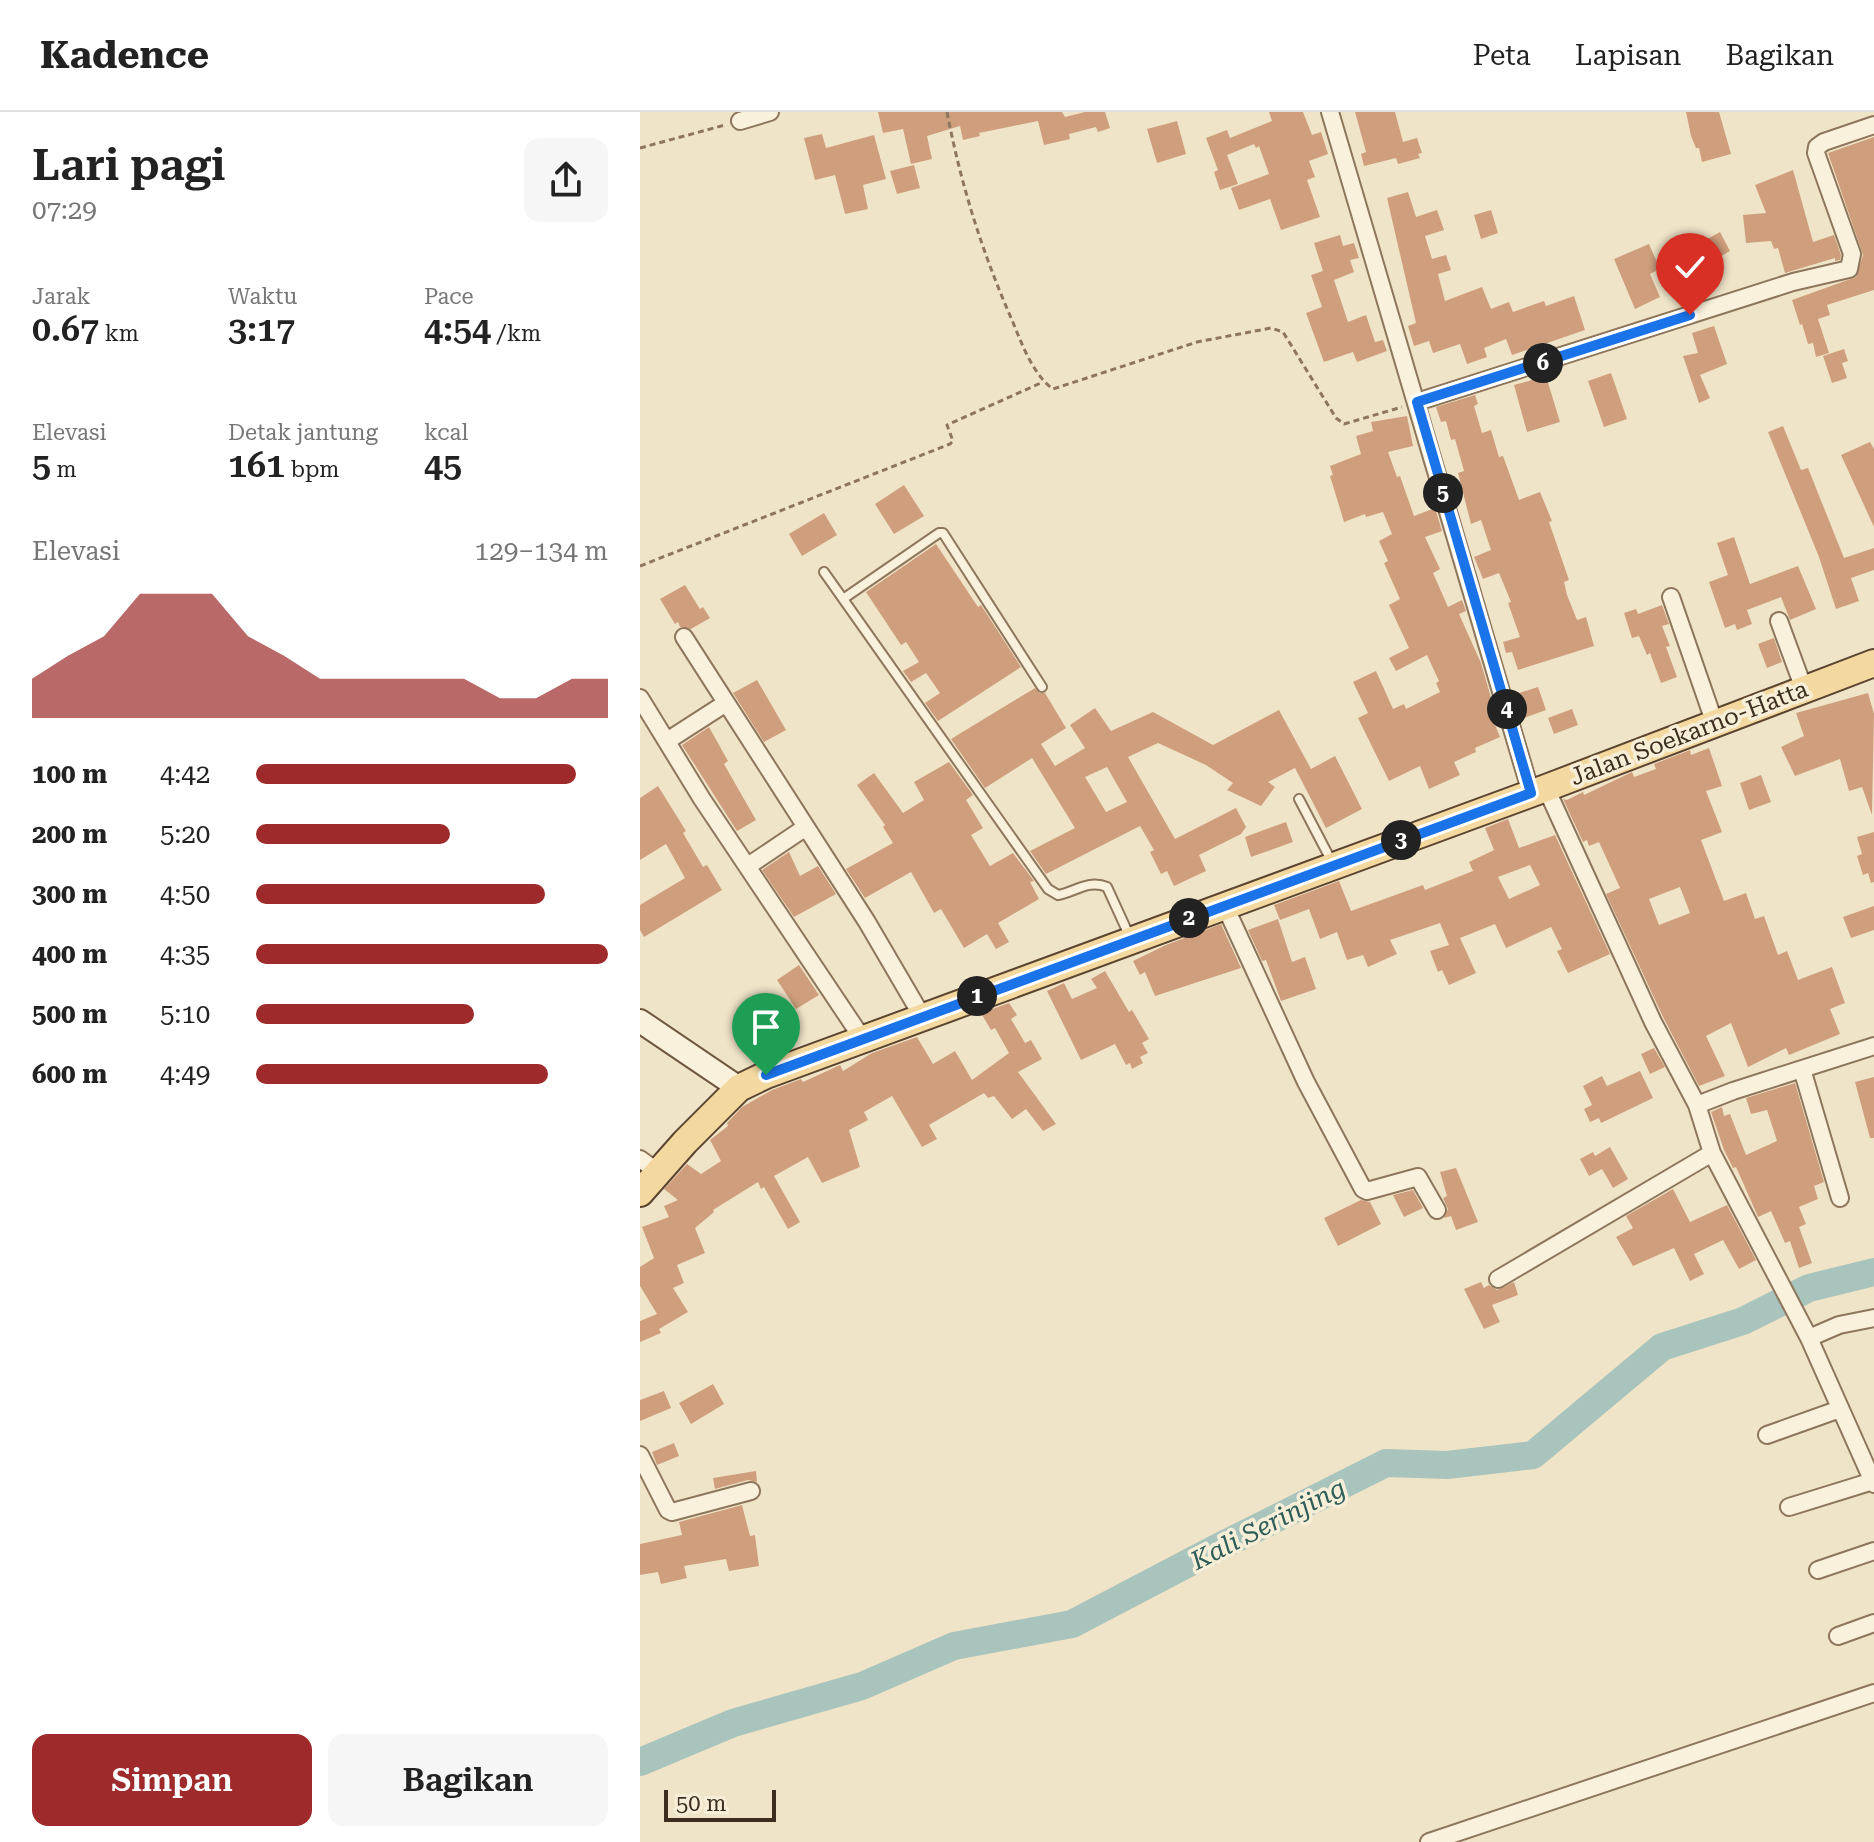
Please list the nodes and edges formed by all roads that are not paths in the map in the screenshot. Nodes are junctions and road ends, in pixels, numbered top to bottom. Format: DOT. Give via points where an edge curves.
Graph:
graph roads {
  1 [pos="770,112"];
  2 [pos="1330,112"];
  3 [pos="740,121"];
  4 [pos="1874,125"];
  5 [pos="1417,402"];
  6 [pos="824,572"];
  7 [pos="1671,597"];
  8 [pos="843,599"];
  9 [pos="1779,621"];
  10 [pos="684,637"];
  11 [pos="1872,670"];
  12 [pos="1800,678"];
  13 [pos="1042,687"];
  14 [pos="640,698"];
  15 [pos="726,703"];
  16 [pos="1715,724"];
  17 [pos="667,741"];
  18 [pos="1538,790"];
  19 [pos="1299,799"];
  20 [pos="806,827"];
  21 [pos="1333,865"];
  22 [pos="748,866"];
  23 [pos="1224,904"];
  24 [pos="1131,940"];
  25 [pos="914,1000"];
  26 [pos="640,1021"];
  27 [pos="862,1038"];
  28 [pos="1874,1046"];
  29 [pos="1802,1069"];
  30 [pos="739,1088"];
  31 [pos="1697,1105"];
  32 [pos="1712,1153"];
  33 [pos="649,1166"];
  34 [pos="640,1193"];
  35 [pos="1840,1198"];
  36 [pos="1437,1210"];
  37 [pos="1498,1279"];
  38 [pos="1874,1318"];
  39 [pos="1809,1338"];
  40 [pos="1840,1409"];
  41 [pos="1767,1435"];
  42 [pos="640,1455"];
  43 [pos="1873,1482"];
  44 [pos="751,1491"];
  45 [pos="1789,1507"];
  46 [pos="1874,1551"];
  47 [pos="1818,1570"];
  48 [pos="1874,1623"];
  49 [pos="1838,1636"];
  50 [pos="1874,1693"];
  51 [pos="1429,1842"];
  1 -- 3 [label="street"];
  2 -- 5 [label="street"];
  4 -- 5 [label="street" via="1817,147 1852,254 1849,269 1793,282"];
  5 -- 18 [label="street"];
  6 -- 8 [label="lane"];
  7 -- 16 [label="street"];
  8 -- 13 [label="lane" via="943,533"];
  8 -- 24 [label="lane" via="1048,889 1058,895 1098,883 1107,887"];
  9 -- 12 [label="street"];
  10 -- 15 [label="street"];
  11 -- 12 [label="main road, Jalan Soekarno-Hatta"];
  12 -- 16 [label="main road, Jalan Soekarno-Hatta"];
  14 -- 17 [label="street"];
  15 -- 17 [label="street"];
  15 -- 20 [label="street"];
  16 -- 18 [label="main road, Jalan Soekarno-Hatta"];
  17 -- 22 [label="street"];
  18 -- 21 [label="main road, Jalan Soekarno-Hatta"];
  18 -- 31 [label="street"];
  19 -- 21 [label="lane"];
  20 -- 22 [label="street"];
  20 -- 25 [label="street"];
  21 -- 23 [label="main road, Jalan Soekarno-Hatta"];
  22 -- 27 [label="street"];
  23 -- 24 [label="main road, Jalan Soekarno-Hatta"];
  23 -- 36 [label="street" via="1306,1082 1363,1189 1418,1177"];
  24 -- 25 [label="main road, Jalan Soekarno-Hatta"];
  25 -- 27 [label="main road, Jalan Soekarno-Hatta"];
  26 -- 30 [label="main road"];
  27 -- 30 [label="main road, Jalan Soekarno-Hatta"];
  28 -- 29 [label="street"];
  29 -- 31 [label="street"];
  29 -- 35 [label="street"];
  30 -- 33 [label="main road"];
  31 -- 32 [label="street"];
  32 -- 37 [label="street"];
  32 -- 39 [label="street"];
  33 -- 34 [label="main road"];
  38 -- 39 [label="street"];
  39 -- 40 [label="street"];
  40 -- 41 [label="street"];
  40 -- 43 [label="street"];
  42 -- 44 [label="street" via="672,1512"];
  43 -- 45 [label="street"];
  46 -- 47 [label="street"];
  48 -- 49 [label="street"];
  50 -- 51 [label="street"];
}
